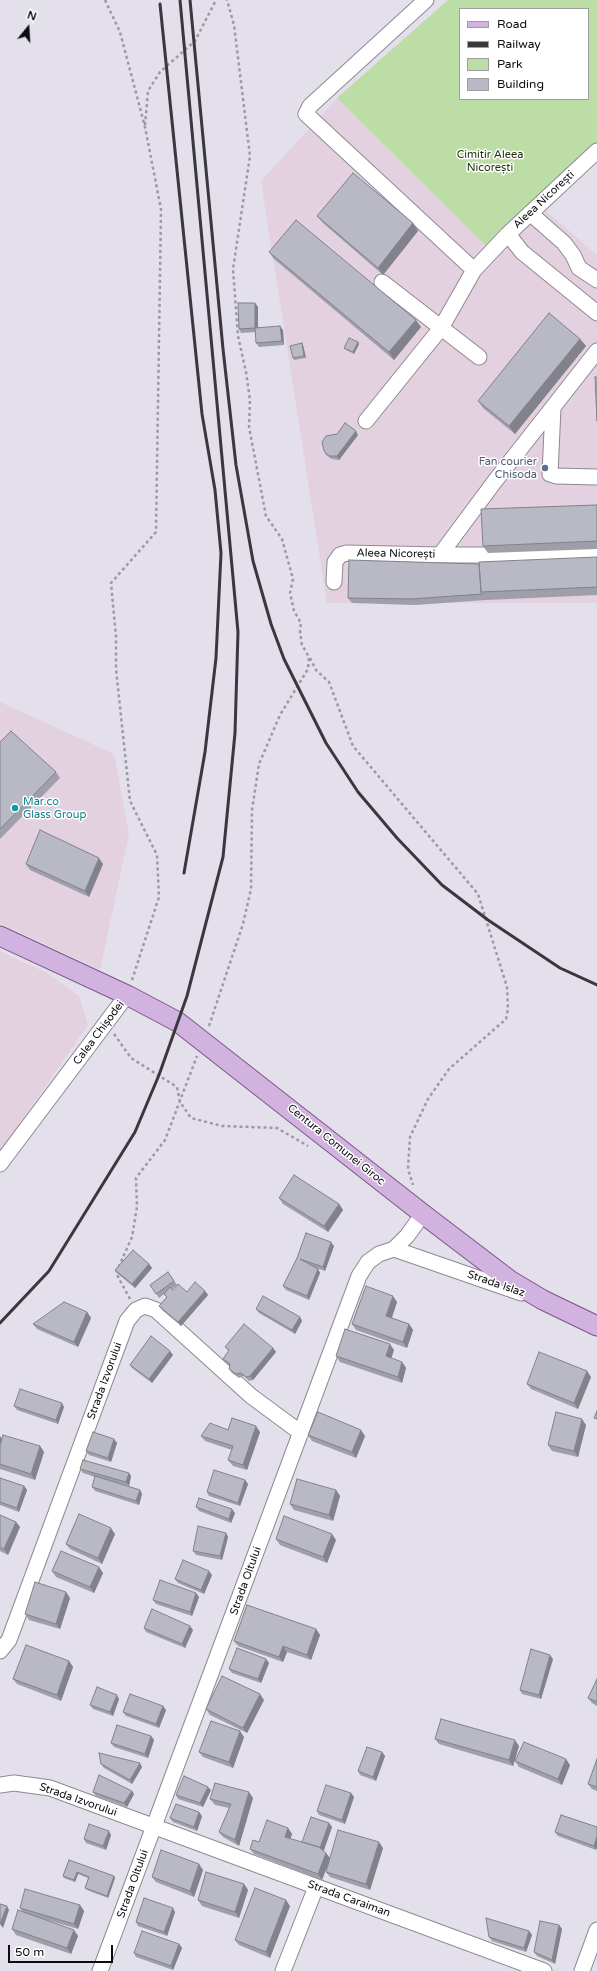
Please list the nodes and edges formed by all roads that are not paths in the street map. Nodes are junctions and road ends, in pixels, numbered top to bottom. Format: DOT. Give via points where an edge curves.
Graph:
graph roads {
  1 [pos="426,0"];
  2 [pos="597,151"];
  3 [pos="530,213"];
  4 [pos="508,234"];
  5 [pos="474,270"];
  6 [pos="597,280"];
  7 [pos="382,282"];
  8 [pos="597,313"];
  9 [pos="441,328"];
  10 [pos="597,351"];
  11 [pos="479,357"];
  12 [pos="553,408"];
  13 [pos="366,420"];
  14 [pos="597,477"];
  15 [pos="440,555"];
  16 [pos="597,555"];
  17 [pos="334,582"];
  18 [pos="0,936"];
  19 [pos="127,995"];
  20 [pos="0,1164"];
  21 [pos="423,1214"];
  22 [pos="394,1249"];
  23 [pos="543,1300"];
  24 [pos="597,1326"];
  25 [pos="301,1433"];
  26 [pos="0,1651"];
  27 [pos="0,1785"];
  28 [pos="154,1827"];
  29 [pos="316,1887"];
  30 [pos="597,1930"];
  31 [pos="100,1971"];
  32 [pos="283,1971"];
  33 [pos="544,1971"];
  34 [pos="582,1971"];
  1 -- 5 [label="street" via="310,106 306,114"];
  2 -- 3 [label="street, Aleea Nicorești"];
  3 -- 4 [label="street, Aleea Nicorești"];
  3 -- 6 [label="street" via="564,243 574,255 578,268"];
  4 -- 5 [label="street"];
  4 -- 8 [label="street, Aleea Nicorești" via="522,252"];
  5 -- 9 [label="street"];
  7 -- 9 [label="street"];
  9 -- 11 [label="street"];
  9 -- 13 [label="street"];
  10 -- 12 [label="street, Aleea Nicorești"];
  12 -- 14 [label="street" via="550,474"];
  12 -- 15 [label="street, Aleea Nicorești"];
  15 -- 16 [label="street"];
  15 -- 17 [label="street, Aleea Nicorești" via="347,553 340,555 335,562"];
  18 -- 19 [label="main road, Calea Chișodei"];
  19 -- 20 [label="street, Calea Chișodei"];
  19 -- 21 [label="main road, Centura Comunei Giroc" via="178,1022 203,1040"];
  21 -- 22 [label="street, Strada Oltului"];
  21 -- 23 [label="main road, Centura Comunei Giroc" via="511,1281"];
  22 -- 23 [label="street, Strada Islaz"];
  22 -- 25 [label="street, Strada Oltului" via="379,1254 368,1262 359,1276"];
  23 -- 24 [label="main road, Strada Islaz"];
  25 -- 26 [label="street, Strada Izvorului" via="251,1396 156,1310 145,1306 136,1310 127,1322 9,1640"];
  25 -- 28 [label="street, Strada Oltului"];
  27 -- 28 [label="street, Strada Izvorului" via="14,1783 50,1788"];
  28 -- 29 [label="street, Strada Caraiman"];
  28 -- 31 [label="street, Strada Oltului"];
  29 -- 32 [label="street"];
  29 -- 33 [label="street, Strada Caraiman"];
  30 -- 34 [label="street"];
}
